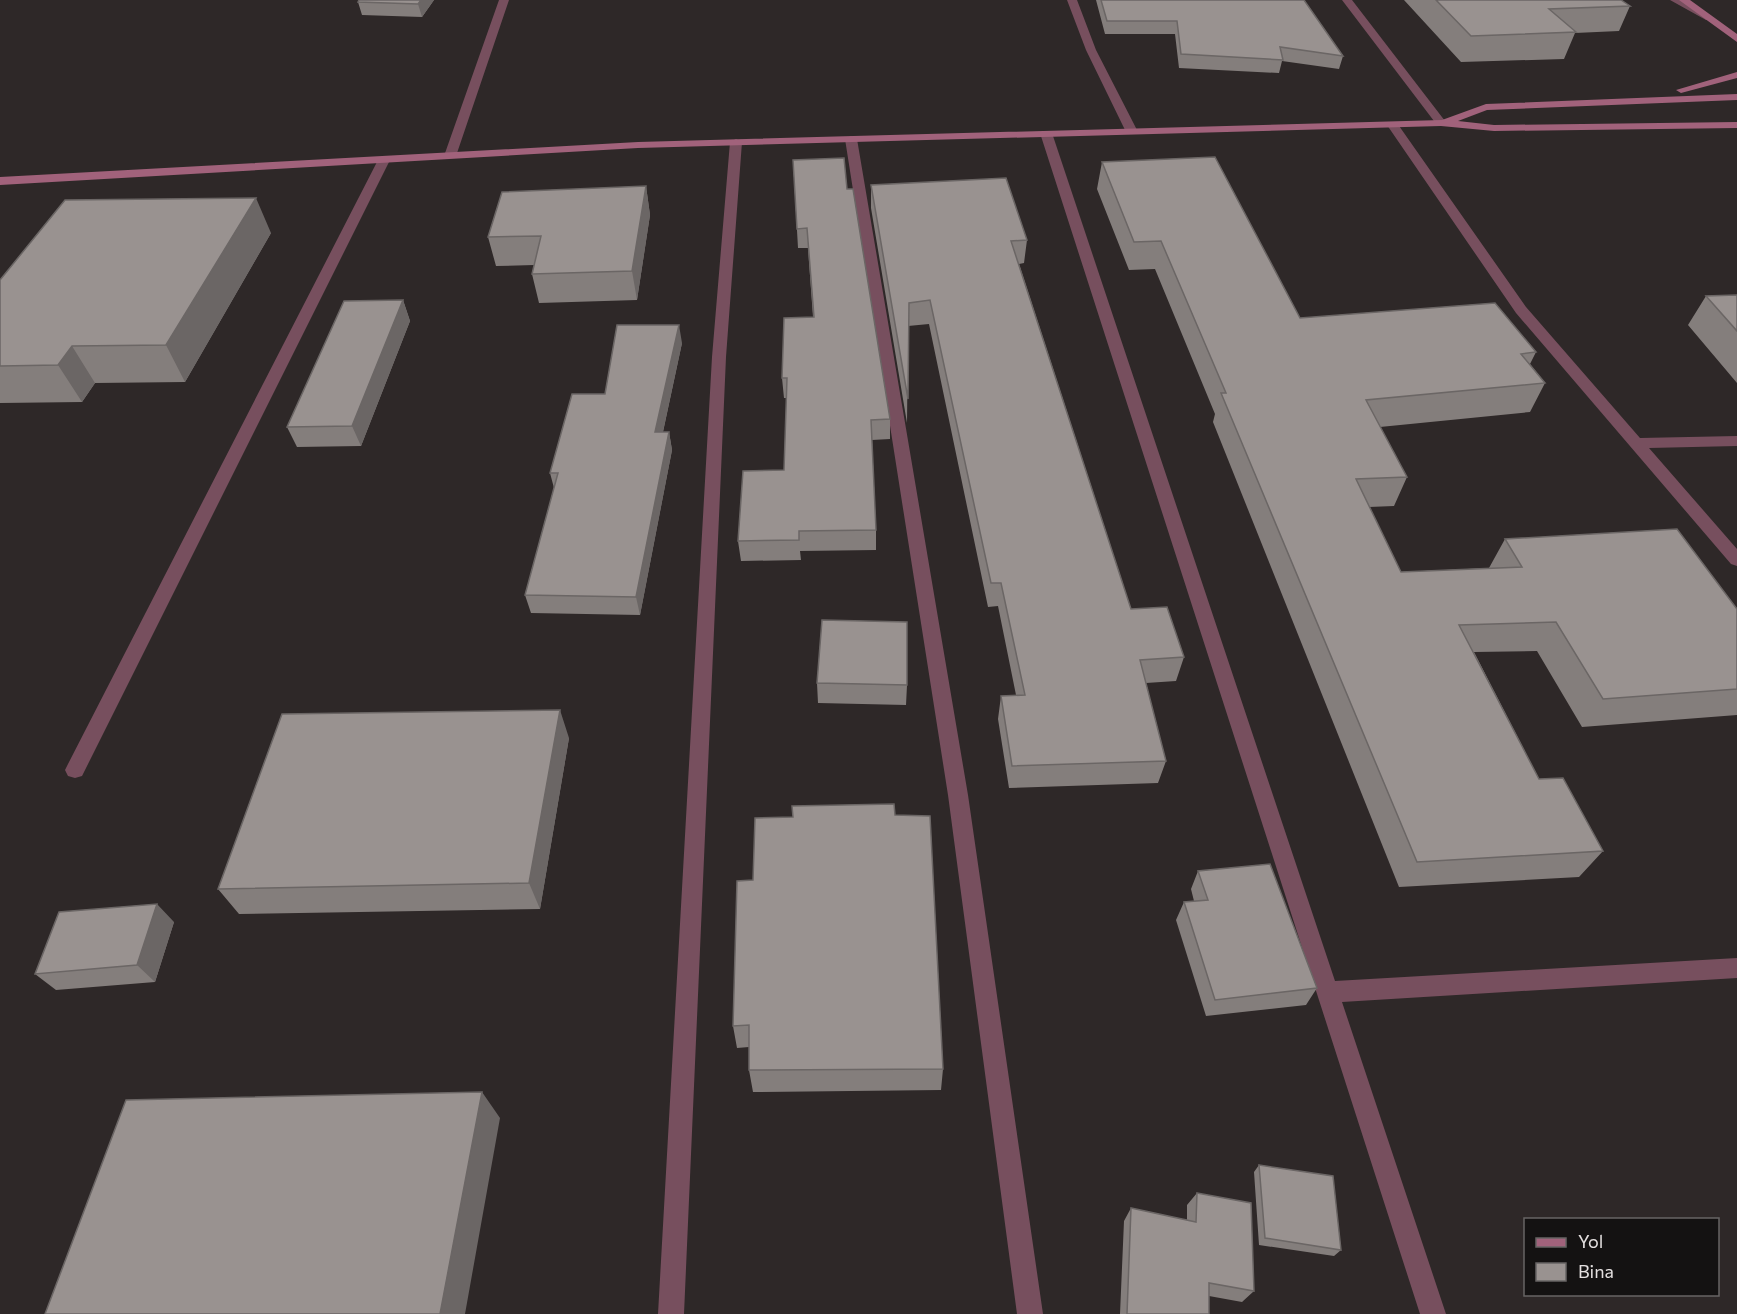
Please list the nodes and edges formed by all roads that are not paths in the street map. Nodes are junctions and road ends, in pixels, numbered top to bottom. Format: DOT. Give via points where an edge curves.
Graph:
graph roads {
  1 [pos="504,0"];
  2 [pos="1072,0"];
  3 [pos="1347,0"];
  4 [pos="1675,0"];
  5 [pos="1684,0"];
  6 [pos="1709,18"];
  7 [pos="1737,39"];
  8 [pos="1737,75"];
  9 [pos="1737,97"];
  10 [pos="1598,102"];
  11 [pos="1441,123"];
  12 [pos="1393,125"];
  13 [pos="1733,126"];
  14 [pos="1131,130"];
  15 [pos="1046,133"];
  16 [pos="851,139"];
  17 [pos="736,142"];
  18 [pos="450,156"];
  19 [pos="384,160"];
  20 [pos="0,182"];
  21 [pos="1737,441"];
  22 [pos="1636,443"];
  23 [pos="1737,560"];
  24 [pos="75,770"];
  25 [pos="1737,968"];
  26 [pos="1329,992"];
  27 [pos="671,1314"];
  28 [pos="1030,1314"];
  29 [pos="1433,1314"];
  1 -- 18 [label="street"];
  2 -- 14 [label="street" via="1091,50"];
  3 -- 11 [label="street"];
  4 -- 6 [label="street"];
  5 -- 6 [label="street"];
  6 -- 7 [label="street"];
  8 -- 10 [label="street" via="1700,87"];
  9 -- 10 [label="street"];
  10 -- 11 [label="street" via="1486,106"];
  11 -- 12 [label="street"];
  11 -- 13 [label="street" via="1494,128"];
  12 -- 14 [label="street"];
  12 -- 22 [label="street" via="1521,310"];
  14 -- 15 [label="street"];
  15 -- 16 [label="street"];
  15 -- 26 [label="street"];
  16 -- 17 [label="street"];
  16 -- 28 [label="street" via="958,795"];
  17 -- 18 [label="street"];
  17 -- 27 [label="street" via="719,357"];
  18 -- 19 [label="street"];
  19 -- 20 [label="street"];
  19 -- 24 [label="street"];
  21 -- 22 [label="street"];
  22 -- 23 [label="street"];
  25 -- 26 [label="street"];
  26 -- 29 [label="street"];
}
